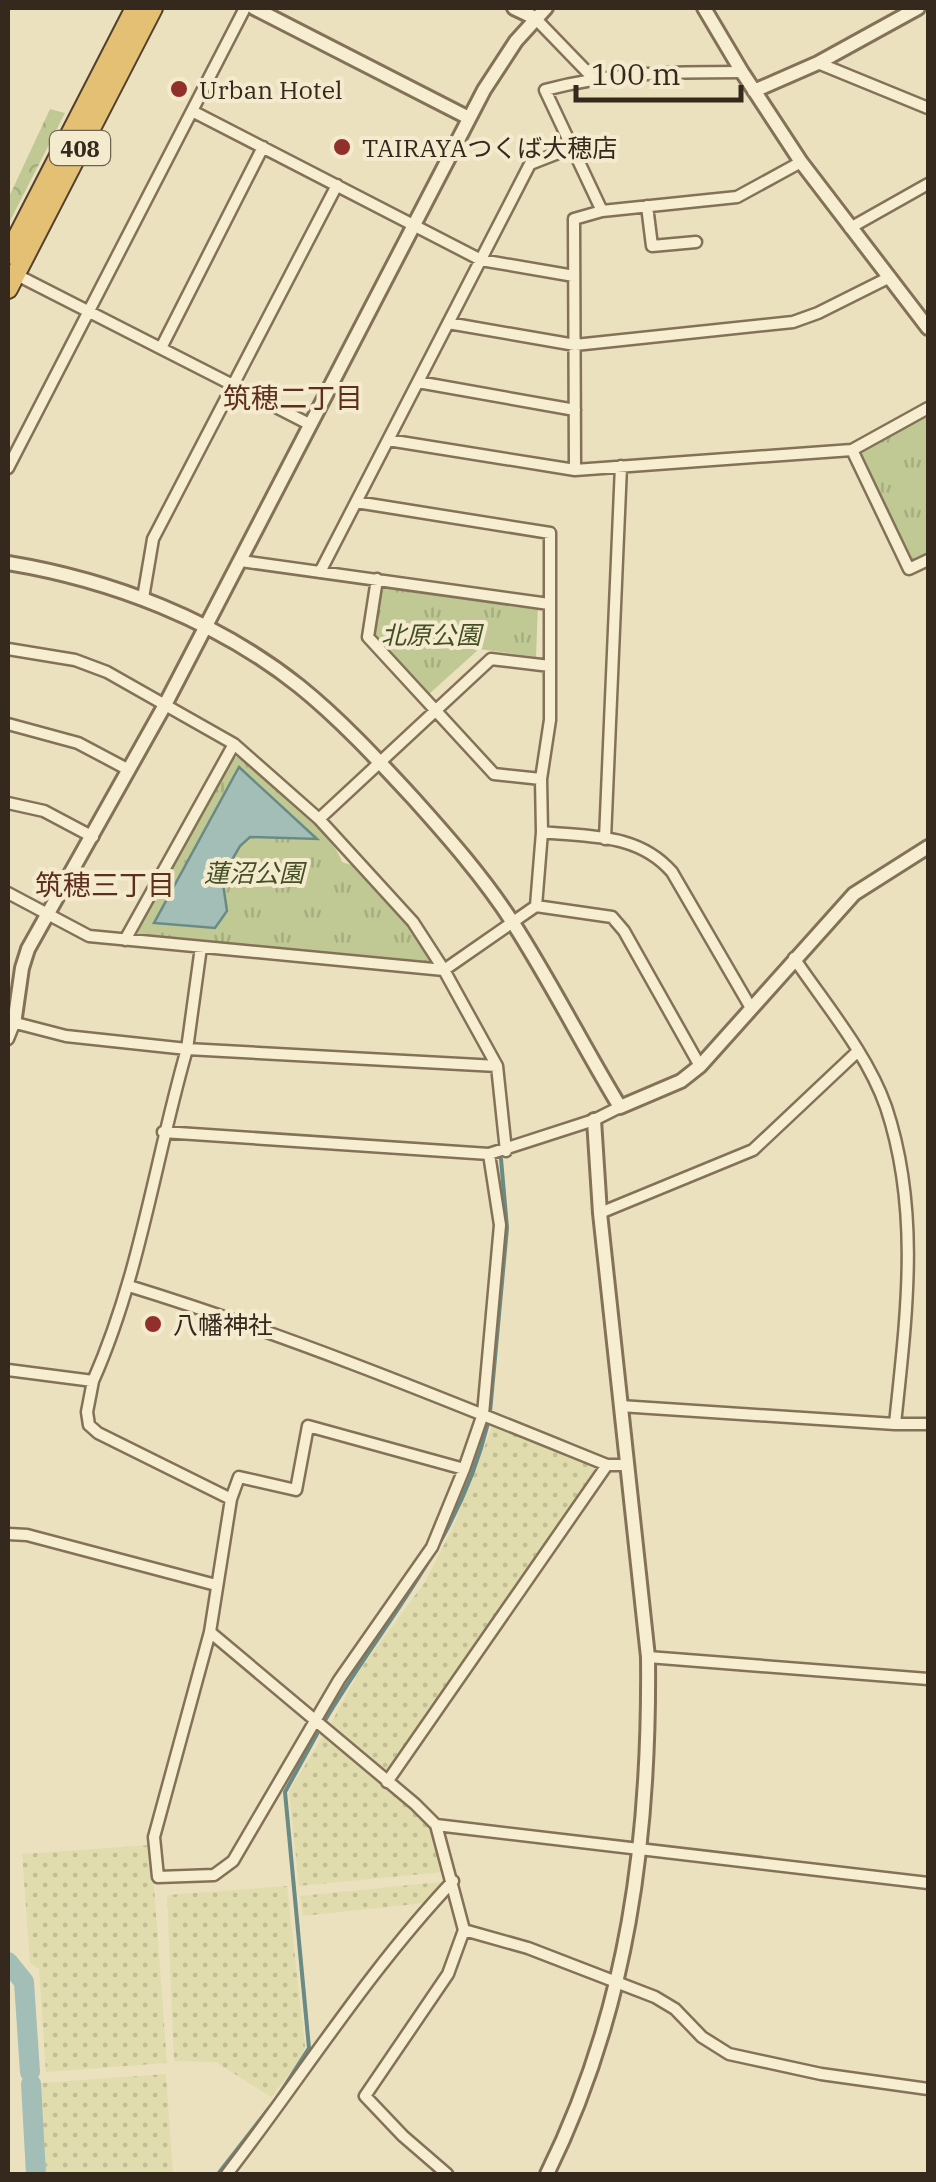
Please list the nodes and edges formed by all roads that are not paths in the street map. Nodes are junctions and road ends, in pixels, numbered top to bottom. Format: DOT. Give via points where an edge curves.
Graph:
graph roads {
  1 [pos="135,8"];
  2 [pos="153,8"];
  3 [pos="246,8"];
  4 [pos="254,8"];
  5 [pos="514,8"];
  6 [pos="546,8"];
  7 [pos="704,8"];
  8 [pos="918,8"];
  9 [pos="535,18"];
  10 [pos="818,62"];
  11 [pos="742,72"];
  12 [pos="593,78"];
  13 [pos="754,91"];
  14 [pos="928,108"];
  15 [pos="192,110"];
  16 [pos="469,118"];
  17 [pos="263,147"];
  18 [pos="571,148"];
  19 [pos="802,162"];
  20 [pos="928,184"];
  21 [pos="337,185"];
  22 [pos="647,206"];
  23 [pos="602,211"];
  24 [pos="414,225"];
  25 [pos="850,228"];
  26 [pos="696,242"];
  27 [pos="8,255"];
  28 [pos="481,260"];
  29 [pos="574,276"];
  30 [pos="890,277"];
  31 [pos="12,281"];
  32 [pos="89,311"];
  33 [pos="448,324"];
  34 [pos="928,327"];
  35 [pos="575,346"];
  36 [pos="161,348"];
  37 [pos="418,382"];
  38 [pos="233,385"];
  39 [pos="928,408"];
  40 [pos="575,410"];
  41 [pos="310,425"];
  42 [pos="388,440"];
  43 [pos="852,450"];
  44 [pos="621,466"];
  45 [pos="8,468"];
  46 [pos="575,470"];
  47 [pos="356,502"];
  48 [pos="928,560"];
  49 [pos="240,562"];
  50 [pos="8,563"];
  51 [pos="320,572"];
  52 [pos="377,579"];
  53 [pos="143,598"];
  54 [pos="549,604"];
  55 [pos="206,628"];
  56 [pos="8,649"];
  57 [pos="550,666"];
  58 [pos="166,703"];
  59 [pos="436,709"];
  60 [pos="8,724"];
  61 [pos="234,744"];
  62 [pos="380,762"];
  63 [pos="130,770"];
  64 [pos="541,780"];
  65 [pos="8,802"];
  66 [pos="319,819"];
  67 [pos="542,832"];
  68 [pos="93,837"];
  69 [pos="605,839"];
  70 [pos="928,847"];
  71 [pos="8,893"];
  72 [pos="536,906"];
  73 [pos="47,915"];
  74 [pos="512,921"];
  75 [pos="126,940"];
  76 [pos="201,947"];
  77 [pos="794,958"];
  78 [pos="444,970"];
  79 [pos="751,1008"];
  80 [pos="11,1023"];
  81 [pos="8,1039"];
  82 [pos="187,1049"];
  83 [pos="856,1052"];
  84 [pos="497,1066"];
  85 [pos="700,1066"];
  86 [pos="620,1107"];
  87 [pos="594,1120"];
  88 [pos="163,1132"];
  89 [pos="506,1151"];
  90 [pos="489,1154"];
  91 [pos="600,1214"];
  92 [pos="129,1286"];
  93 [pos="8,1370"];
  94 [pos="92,1380"];
  95 [pos="620,1406"];
  96 [pos="482,1414"];
  97 [pos="895,1424"];
  98 [pos="928,1424"];
  99 [pos="606,1465"];
  100 [pos="626,1465"];
  101 [pos="464,1470"];
  102 [pos="231,1499"];
  103 [pos="8,1534"];
  104 [pos="216,1585"];
  105 [pos="210,1632"];
  106 [pos="648,1657"];
  107 [pos="928,1678"];
  108 [pos="316,1723"];
  109 [pos="387,1782"];
  110 [pos="436,1825"];
  111 [pos="640,1850"];
  112 [pos="452,1881"];
  113 [pos="928,1883"];
  114 [pos="464,1930"];
  115 [pos="618,1984"];
  116 [pos="928,2089"];
  117 [pos="226,2174"];
  118 [pos="447,2174"];
  119 [pos="547,2174"];
  1 -- 27 [label="highway, 408"];
  2 -- 31 [label="highway, 408"];
  3 -- 15 [label="street"];
  4 -- 16 [label="street"];
  5 -- 9 [label="street"];
  6 -- 9 [label="street"];
  7 -- 11 [label="street"];
  8 -- 10 [label="street"];
  9 -- 12 [label="street"];
  9 -- 16 [label="street"];
  10 -- 13 [label="street"];
  10 -- 14 [label="street"];
  11 -- 12 [label="street"];
  11 -- 13 [label="street"];
  12 -- 18 [label="street" via="545,90"];
  13 -- 19 [label="street"];
  15 -- 17 [label="street"];
  15 -- 32 [label="street"];
  16 -- 24 [label="street"];
  17 -- 21 [label="street"];
  17 -- 36 [label="street"];
  18 -- 23 [label="street"];
  18 -- 28 [label="street" via="530,164"];
  19 -- 22 [label="street" via="738,197"];
  19 -- 25 [label="street"];
  20 -- 25 [label="street"];
  21 -- 24 [label="street"];
  21 -- 38 [label="street"];
  22 -- 23 [label="street"];
  22 -- 26 [label="street" via="652,246"];
  23 -- 29 [label="street" via="574,218"];
  24 -- 28 [label="street"];
  24 -- 41 [label="street"];
  25 -- 30 [label="street"];
  28 -- 29 [label="street"];
  28 -- 33 [label="street"];
  29 -- 35 [label="street"];
  30 -- 34 [label="street"];
  30 -- 35 [label="street" via="792,322"];
  31 -- 32 [label="street"];
  32 -- 36 [label="street"];
  32 -- 45 [label="street"];
  33 -- 35 [label="street"];
  33 -- 37 [label="street"];
  35 -- 40 [label="street"];
  36 -- 38 [label="street"];
  37 -- 40 [label="street"];
  37 -- 42 [label="street"];
  38 -- 41 [label="street"];
  38 -- 53 [label="street" via="153,539"];
  39 -- 43 [label="street"];
  40 -- 46 [label="street"];
  41 -- 49 [label="street"];
  42 -- 46 [label="street"];
  42 -- 47 [label="street"];
  43 -- 44 [label="street"];
  43 -- 48 [label="street" via="909,570"];
  44 -- 46 [label="street"];
  44 -- 69 [label="street"];
  47 -- 51 [label="street"];
  47 -- 54 [label="street" via="550,533"];
  49 -- 51 [label="street"];
  49 -- 55 [label="street"];
  50 -- 53 [label="street"];
  51 -- 52 [label="street"];
  52 -- 54 [label="street"];
  52 -- 59 [label="street" via="368,637"];
  53 -- 55 [label="street"];
  54 -- 57 [label="street"];
  55 -- 58 [label="street"];
  55 -- 62 [label="street" via="300,688"];
  56 -- 58 [label="street" via="91,666"];
  57 -- 59 [label="street" via="491,659"];
  57 -- 64 [label="street"];
  58 -- 61 [label="street"];
  58 -- 63 [label="street"];
  59 -- 62 [label="street"];
  59 -- 64 [label="street" via="494,774"];
  60 -- 63 [label="street" via="78,743"];
  61 -- 66 [label="street"];
  61 -- 75 [label="street"];
  62 -- 66 [label="street"];
  62 -- 74 [label="street"];
  63 -- 68 [label="street"];
  64 -- 67 [label="street"];
  65 -- 68 [label="street" via="44,811"];
  66 -- 78 [label="street" via="413,922"];
  67 -- 69 [label="street"];
  67 -- 72 [label="street"];
  68 -- 73 [label="street"];
  69 -- 79 [label="street" via="640,845 660,858"];
  70 -- 77 [label="street" via="854,894"];
  71 -- 73 [label="street"];
  72 -- 74 [label="street"];
  72 -- 85 [label="street" via="612,916"];
  73 -- 75 [label="street" via="89,936"];
  73 -- 80 [label="street" via="22,968"];
  74 -- 78 [label="street"];
  74 -- 86 [label="street"];
  75 -- 76 [label="street"];
  76 -- 78 [label="street"];
  76 -- 82 [label="street"];
  77 -- 79 [label="street"];
  77 -- 83 [label="street"];
  78 -- 84 [label="street"];
  79 -- 85 [label="street"];
  80 -- 81 [label="street"];
  80 -- 82 [label="street"];
  82 -- 84 [label="street"];
  82 -- 88 [label="street"];
  83 -- 91 [label="street" via="753,1150"];
  83 -- 97 [label="street" via="885,1105 910,1250"];
  84 -- 89 [label="street"];
  85 -- 86 [label="street"];
  86 -- 87 [label="street"];
  87 -- 89 [label="street"];
  87 -- 91 [label="street"];
  88 -- 90 [label="street"];
  88 -- 92 [label="street"];
  89 -- 90 [label="street"];
  90 -- 96 [label="street" via="500,1225"];
  91 -- 95 [label="street"];
  92 -- 94 [label="street"];
  92 -- 96 [label="street" via="234,1318"];
  93 -- 94 [label="street"];
  94 -- 102 [label="street" via="89,1425"];
  95 -- 97 [label="street"];
  95 -- 100 [label="street"];
  96 -- 99 [label="street"];
  96 -- 101 [label="street"];
  97 -- 98 [label="street"];
  99 -- 100 [label="street"];
  99 -- 109 [label="street"];
  100 -- 106 [label="street"];
  101 -- 102 [label="street" via="308,1426 296,1490 239,1477"];
  101 -- 108 [label="street" via="432,1547 338,1680"];
  102 -- 104 [label="street"];
  103 -- 104 [label="street"];
  104 -- 105 [label="street"];
  105 -- 108 [label="street"];
  105 -- 108 [label="street" via="154,1837 158,1877 214,1875 233,1861"];
  106 -- 107 [label="street"];
  106 -- 111 [label="street"];
  108 -- 109 [label="street"];
  109 -- 110 [label="street"];
  110 -- 111 [label="street"];
  110 -- 112 [label="street"];
  111 -- 113 [label="street"];
  111 -- 115 [label="street"];
  112 -- 114 [label="street"];
  112 -- 117 [label="street" via="402,1936"];
  114 -- 115 [label="street"];
  114 -- 118 [label="street" via="448,1974 364,2096"];
  115 -- 116 [label="street" via="675,2009 729,2054"];
  115 -- 119 [label="street" via="573,2122"];
}
